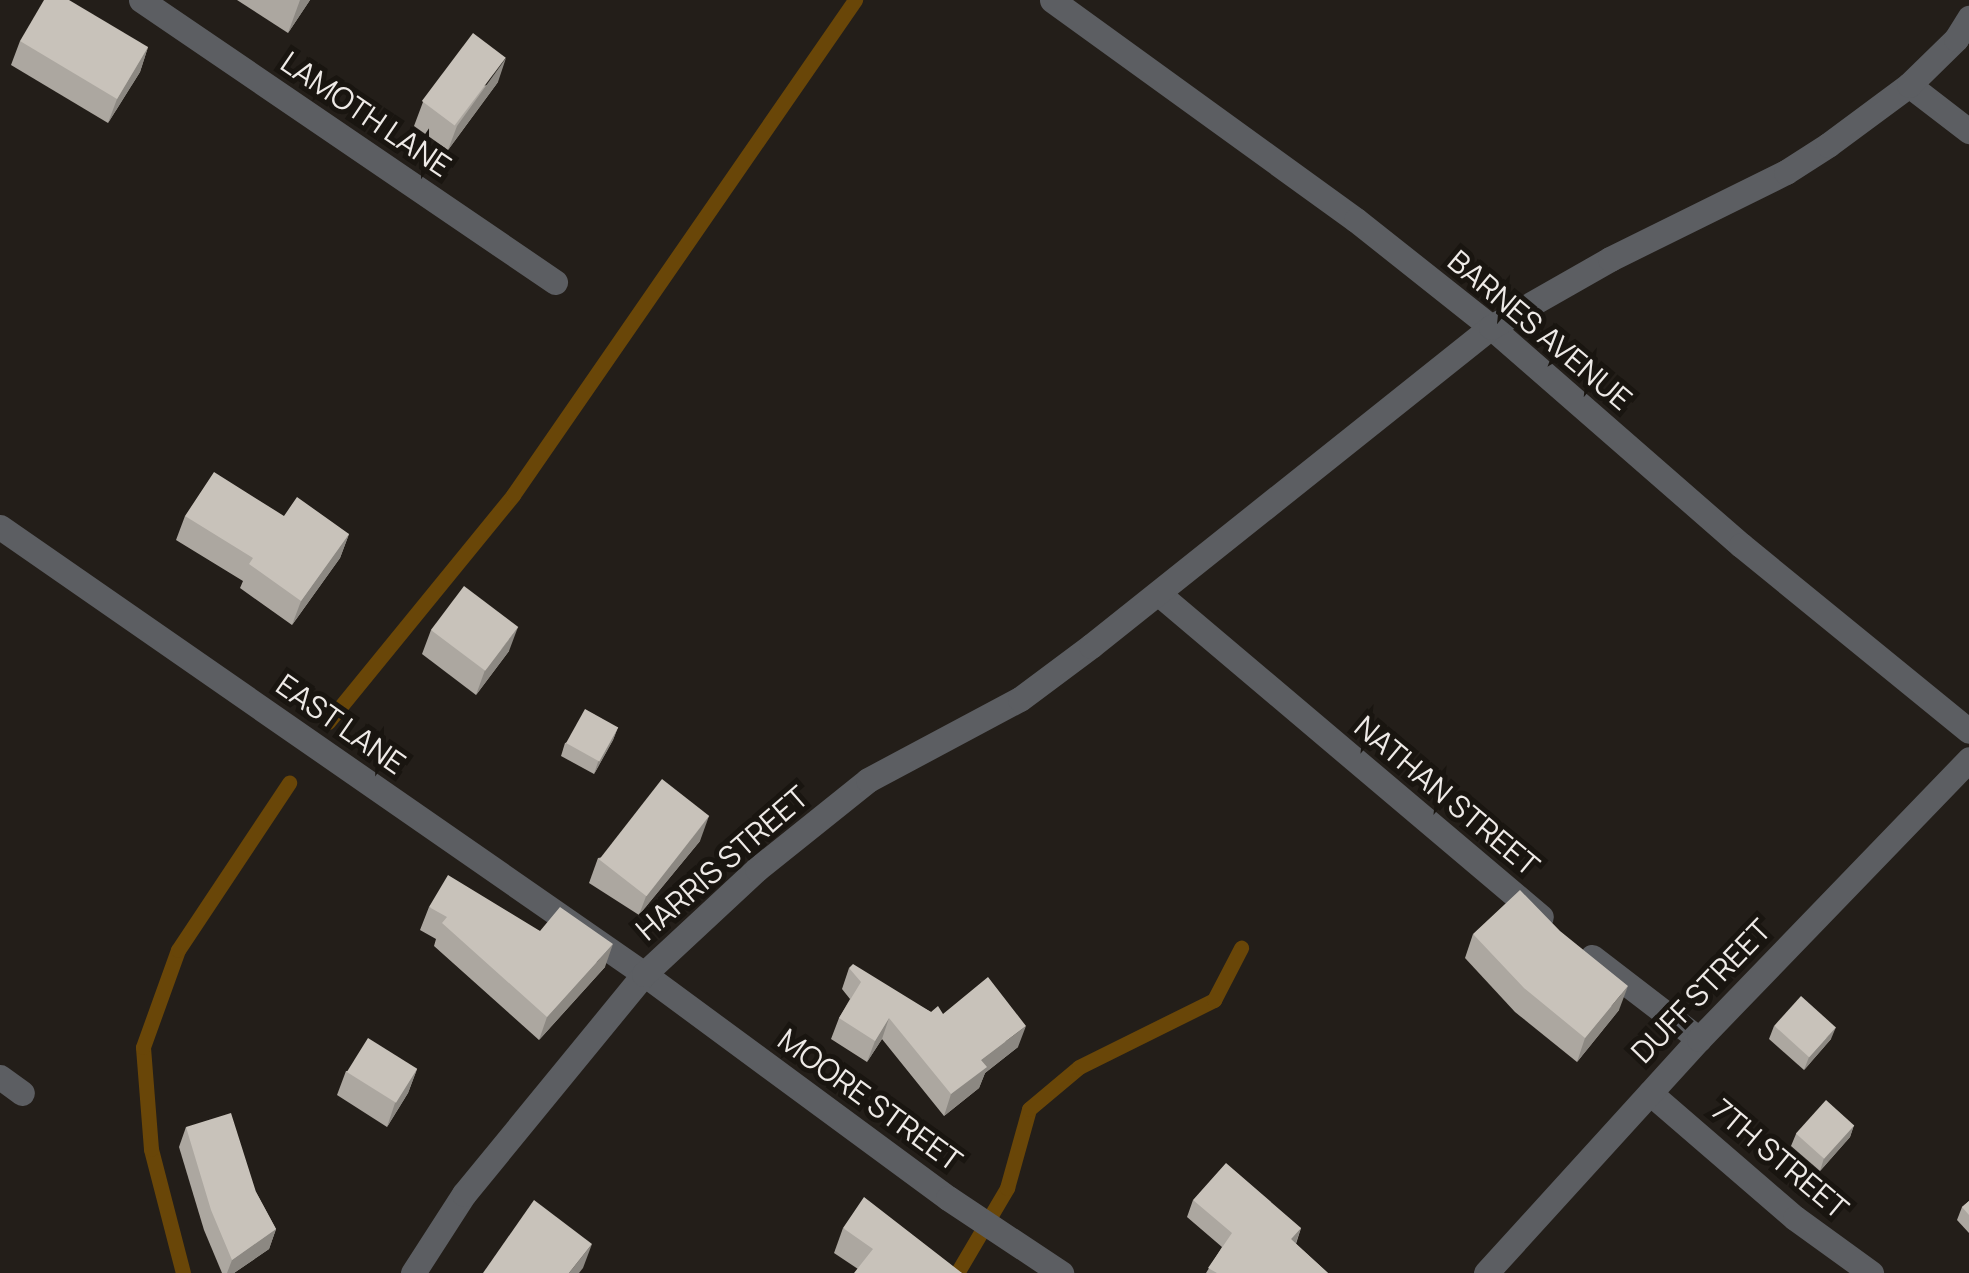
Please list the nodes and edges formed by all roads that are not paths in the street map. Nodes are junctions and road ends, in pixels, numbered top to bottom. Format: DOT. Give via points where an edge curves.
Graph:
graph roads {
  1 [pos="141,0"];
  2 [pos="1052,0"];
  3 [pos="1969,18"];
  4 [pos="1909,85"];
  5 [pos="1969,131"];
  6 [pos="556,282"];
  7 [pos="1491,326"];
  8 [pos="0,527"];
  9 [pos="1159,594"];
  10 [pos="1969,731"];
  11 [pos="1969,759"];
  12 [pos="644,974"];
  13 [pos="1700,1039"];
  14 [pos="0,1077"];
  15 [pos="22,1093"];
  16 [pos="1650,1093"];
  17 [pos="412,1273"];
  18 [pos="1061,1273"];
  19 [pos="1486,1273"];
  20 [pos="1871,1273"];
  1 -- 6 [label="street, LAMOTH LANE"];
  2 -- 7 [label="street, BARNES AVENUE"];
  3 -- 4 [label="street, HARRIS STREET"];
  4 -- 5 [label="street"];
  4 -- 7 [label="street, HARRIS STREET" via="1786,172"];
  7 -- 9 [label="street, HARRIS STREET"];
  7 -- 10 [label="street, BARNES AVENUE" via="1741,546"];
  8 -- 12 [label="street, EAST LANE"];
  9 -- 12 [label="street, HARRIS STREET" via="1020,698 868,780 757,868"];
  9 -- 13 [label="street, NATHAN STREET" via="1571,941"];
  11 -- 13 [label="street, DUFF STREET"];
  12 -- 17 [label="street, HARRIS STREET" via="464,1194"];
  12 -- 18 [label="street, MOORE STREET"];
  13 -- 16 [label="street, DUFF STREET"];
  14 -- 15 [label="street"];
  16 -- 19 [label="street, DUFF STREET"];
  16 -- 20 [label="street, 7TH STREET" via="1794,1218"];
}
